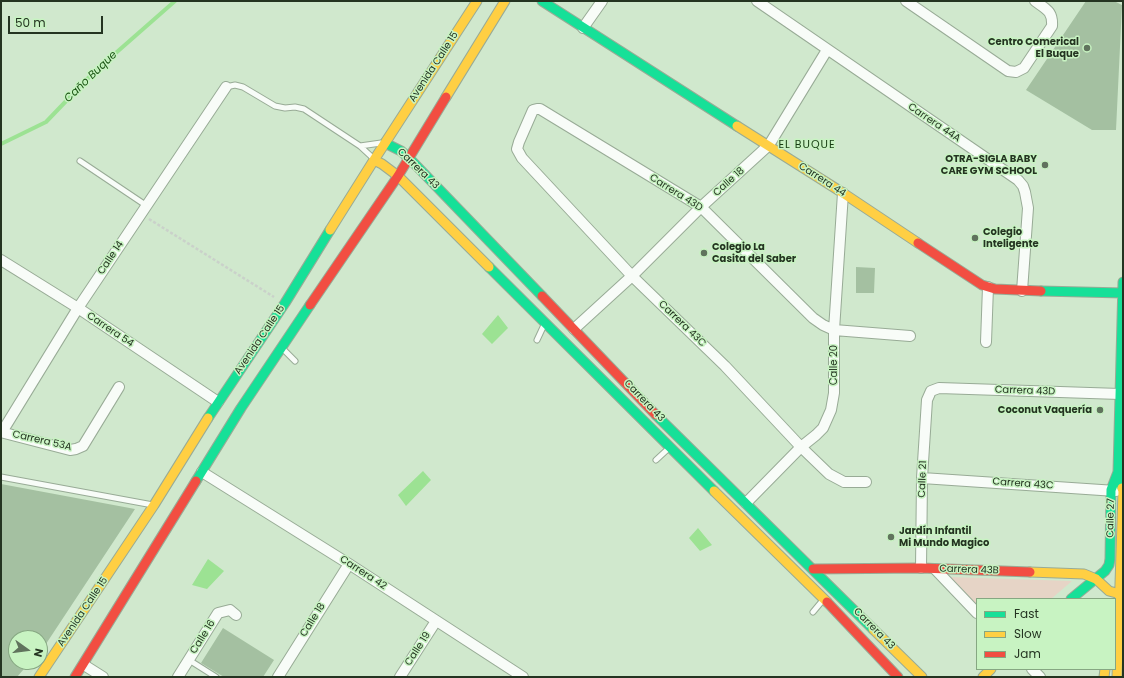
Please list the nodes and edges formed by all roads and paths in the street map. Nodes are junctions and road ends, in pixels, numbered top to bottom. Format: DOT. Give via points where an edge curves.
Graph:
graph roads {
  1 [pos="477,1"];
  2 [pos="506,1"];
  3 [pos="542,1"];
  4 [pos="602,1"];
  5 [pos="757,1"];
  6 [pos="906,1"];
  7 [pos="1035,1"];
  8 [pos="583,28"];
  9 [pos="827,50"];
  10 [pos="226,88"];
  11 [pos="519,142"];
  12 [pos="385,143"];
  13 [pos="769,145"];
  14 [pos="360,146"];
  15 [pos="408,158"];
  16 [pos="374,160"];
  17 [pos="80,162"];
  18 [pos="398,176"];
  19 [pos="843,193"];
  20 [pos="147,206"];
  21 [pos="701,207"];
  22 [pos="140,214"];
  23 [pos="1,260"];
  24 [pos="632,276"];
  25 [pos="1123,282"];
  26 [pos="988,288"];
  27 [pos="1022,291"];
  28 [pos="1123,293"];
  29 [pos="285,303"];
  30 [pos="78,308"];
  31 [pos="545,322"];
  32 [pos="574,329"];
  33 [pos="834,330"];
  34 [pos="910,336"];
  35 [pos="537,340"];
  36 [pos="986,342"];
  37 [pos="281,348"];
  38 [pos="295,361"];
  39 [pos="118,387"];
  40 [pos="930,392"];
  41 [pos="1120,394"];
  42 [pos="218,402"];
  43 [pos="1,432"];
  44 [pos="680,438"];
  45 [pos="801,447"];
  46 [pos="670,448"];
  47 [pos="656,460"];
  48 [pos="202,472"];
  49 [pos="1118,472"];
  50 [pos="1,477"];
  51 [pos="922,478"];
  52 [pos="866,482"];
  53 [pos="1111,490"];
  54 [pos="1123,491"];
  55 [pos="746,503"];
  56 [pos="154,505"];
  57 [pos="349,564"];
  58 [pos="921,568"];
  59 [pos="813,569"];
  60 [pos="935,569"];
  61 [pos="1096,579"];
  62 [pos="834,589"];
  63 [pos="1121,594"];
  64 [pos="1109,595"];
  65 [pos="1072,598"];
  66 [pos="824,599"];
  67 [pos="813,612"];
  68 [pos="976,612"];
  69 [pos="236,615"];
  70 [pos="436,621"];
  71 [pos="188,660"];
  72 [pos="84,665"];
  73 [pos="1120,667"];
  74 [pos="39,677"];
  75 [pos="76,677"];
  76 [pos="103,677"];
  77 [pos="178,677"];
  78 [pos="216,677"];
  79 [pos="278,677"];
  80 [pos="400,677"];
  81 [pos="523,677"];
  82 [pos="898,677"];
  83 [pos="922,677"];
  84 [pos="1117,677"];
  1 -- 12 [label="street, Avenida Calle 15"];
  2 -- 15 [label="street"];
  3 -- 8 [label="street, Carrera 44"];
  4 -- 8 [label="street"];
  5 -- 9 [label="street, Carrera 44A"];
  6 -- 7 [label="street" via="1008,71 1016,72 1024,68 1052,26 1053,18 1050,12"];
  8 -- 13 [label="street, Carrera 44"];
  9 -- 13 [label="street, Calle 18"];
  9 -- 27 [label="street, Carrera 44A" via="1018,180 1023,186 1028,208"];
  10 -- 14 [label="lane, Carrera 43" via="243,86 275,106 304,109"];
  10 -- 20 [label="street, Calle 14"];
  11 -- 21 [label="street, Carrera 43D" via="533,110 540,109"];
  11 -- 24 [label="street, Carrera 43C" via="517,149 522,158"];
  12 -- 14 [label="lane, Carrera 43"];
  12 -- 15 [label="street, Carrera 43" via="401,151"];
  12 -- 16 [label="street, Avenida Calle 15"];
  13 -- 19 [label="street, Carrera 44"];
  13 -- 21 [label="street, Calle 18"];
  14 -- 16 [label="lane, Carrera 43"];
  15 -- 18 [label="street"];
  15 -- 32 [label="street, Carrera 43"];
  16 -- 18 [label="street, Carrera 43"];
  16 -- 29 [label="street, Avenida Calle 15"];
  17 -- 20 [label="lane"];
  18 -- 31 [label="street, Carrera 43"];
  18 -- 37 [label="street"];
  19 -- 26 [label="street, Carrera 44"];
  19 -- 33 [label="street, Calle 20"];
  20 -- 22 [label="street, Calle 14"];
  21 -- 24 [label="street, Calle 18"];
  21 -- 33 [label="street, Carrera 43D" via="813,318"];
  22 -- 29 [label="path"];
  22 -- 30 [label="street, Calle 14"];
  23 -- 30 [label="street, Carrera 54"];
  24 -- 32 [label="street, Calle 18"];
  24 -- 45 [label="street, Carrera 43C" via="725,366"];
  25 -- 28 [label="street, Calle 27"];
  26 -- 27 [label="street, Carrera 44"];
  26 -- 36 [label="street"];
  27 -- 28 [label="street, Carrera 44"];
  28 -- 41 [label="street, Calle 27"];
  29 -- 42 [label="street, Avenida Calle 15"];
  30 -- 42 [label="street, Carrera 54"];
  30 -- 43 [label="street, Calle 14"];
  31 -- 35 [label="lane"];
  31 -- 46 [label="street, Carrera 43"];
  32 -- 44 [label="street, Carrera 43"];
  33 -- 34 [label="street, Carrera 43D"];
  33 -- 45 [label="street, Calle 20" via="834,393 831,410 823,428"];
  37 -- 38 [label="lane"];
  37 -- 48 [label="street"];
  39 -- 43 [label="street, Carrera 53A" via="83,446 76,449 70,450"];
  40 -- 41 [label="street, Carrera 43D" via="939,388"];
  40 -- 51 [label="street, Calle 21" via="927,400"];
  41 -- 49 [label="street, Calle 27"];
  42 -- 56 [label="street, Avenida Calle 15"];
  44 -- 46 [label="lane"];
  44 -- 55 [label="street, Carrera 43"];
  45 -- 52 [label="street, Carrera 43C" via="829,474 839,480"];
  45 -- 55 [label="street, Calle 20"];
  46 -- 47 [label="lane"];
  46 -- 66 [label="street, Carrera 43"];
  48 -- 57 [label="street, Carrera 42"];
  48 -- 72 [label="street"];
  49 -- 53 [label="street, Calle 27"];
  49 -- 54 [label="street, Calle 27"];
  50 -- 56 [label="lane"];
  51 -- 53 [label="street, Carrera 43C"];
  51 -- 58 [label="street, Calle 21"];
  53 -- 54 [label="street, Carrera 43C"];
  53 -- 61 [label="street, Calle 27" via="1109,565"];
  54 -- 63 [label="street, Calle 27"];
  55 -- 59 [label="street, Carrera 43"];
  56 -- 74 [label="street, Avenida Calle 15"];
  57 -- 70 [label="street, Carrera 42"];
  57 -- 79 [label="street, Calle 18"];
  58 -- 59 [label="street, Carrera 43B"];
  58 -- 60 [label="street, Carrera 43B"];
  59 -- 62 [label="street, Carrera 43"];
  60 -- 61 [label="street, Carrera 43B" via="1084,574"];
  60 -- 68 [label="street"];
  61 -- 64 [label="street, Carrera 43B"];
  61 -- 65 [label="street"];
  62 -- 66 [label="lane"];
  62 -- 83 [label="street, Carrera 43"];
  63 -- 64 [label="street, Carrera 43B"];
  63 -- 73 [label="street, Calle 27"];
  66 -- 67 [label="lane"];
  66 -- 82 [label="street, Carrera 43"];
  69 -- 71 [label="street, Calle 16" via="230,610 218,613"];
  70 -- 80 [label="street, Calle 19"];
  70 -- 81 [label="street, Carrera 42"];
  71 -- 77 [label="street, Calle 16"];
  71 -- 78 [label="lane"];
  72 -- 75 [label="street"];
  72 -- 76 [label="street"];
  73 -- 84 [label="street, Calle 27"];
}
